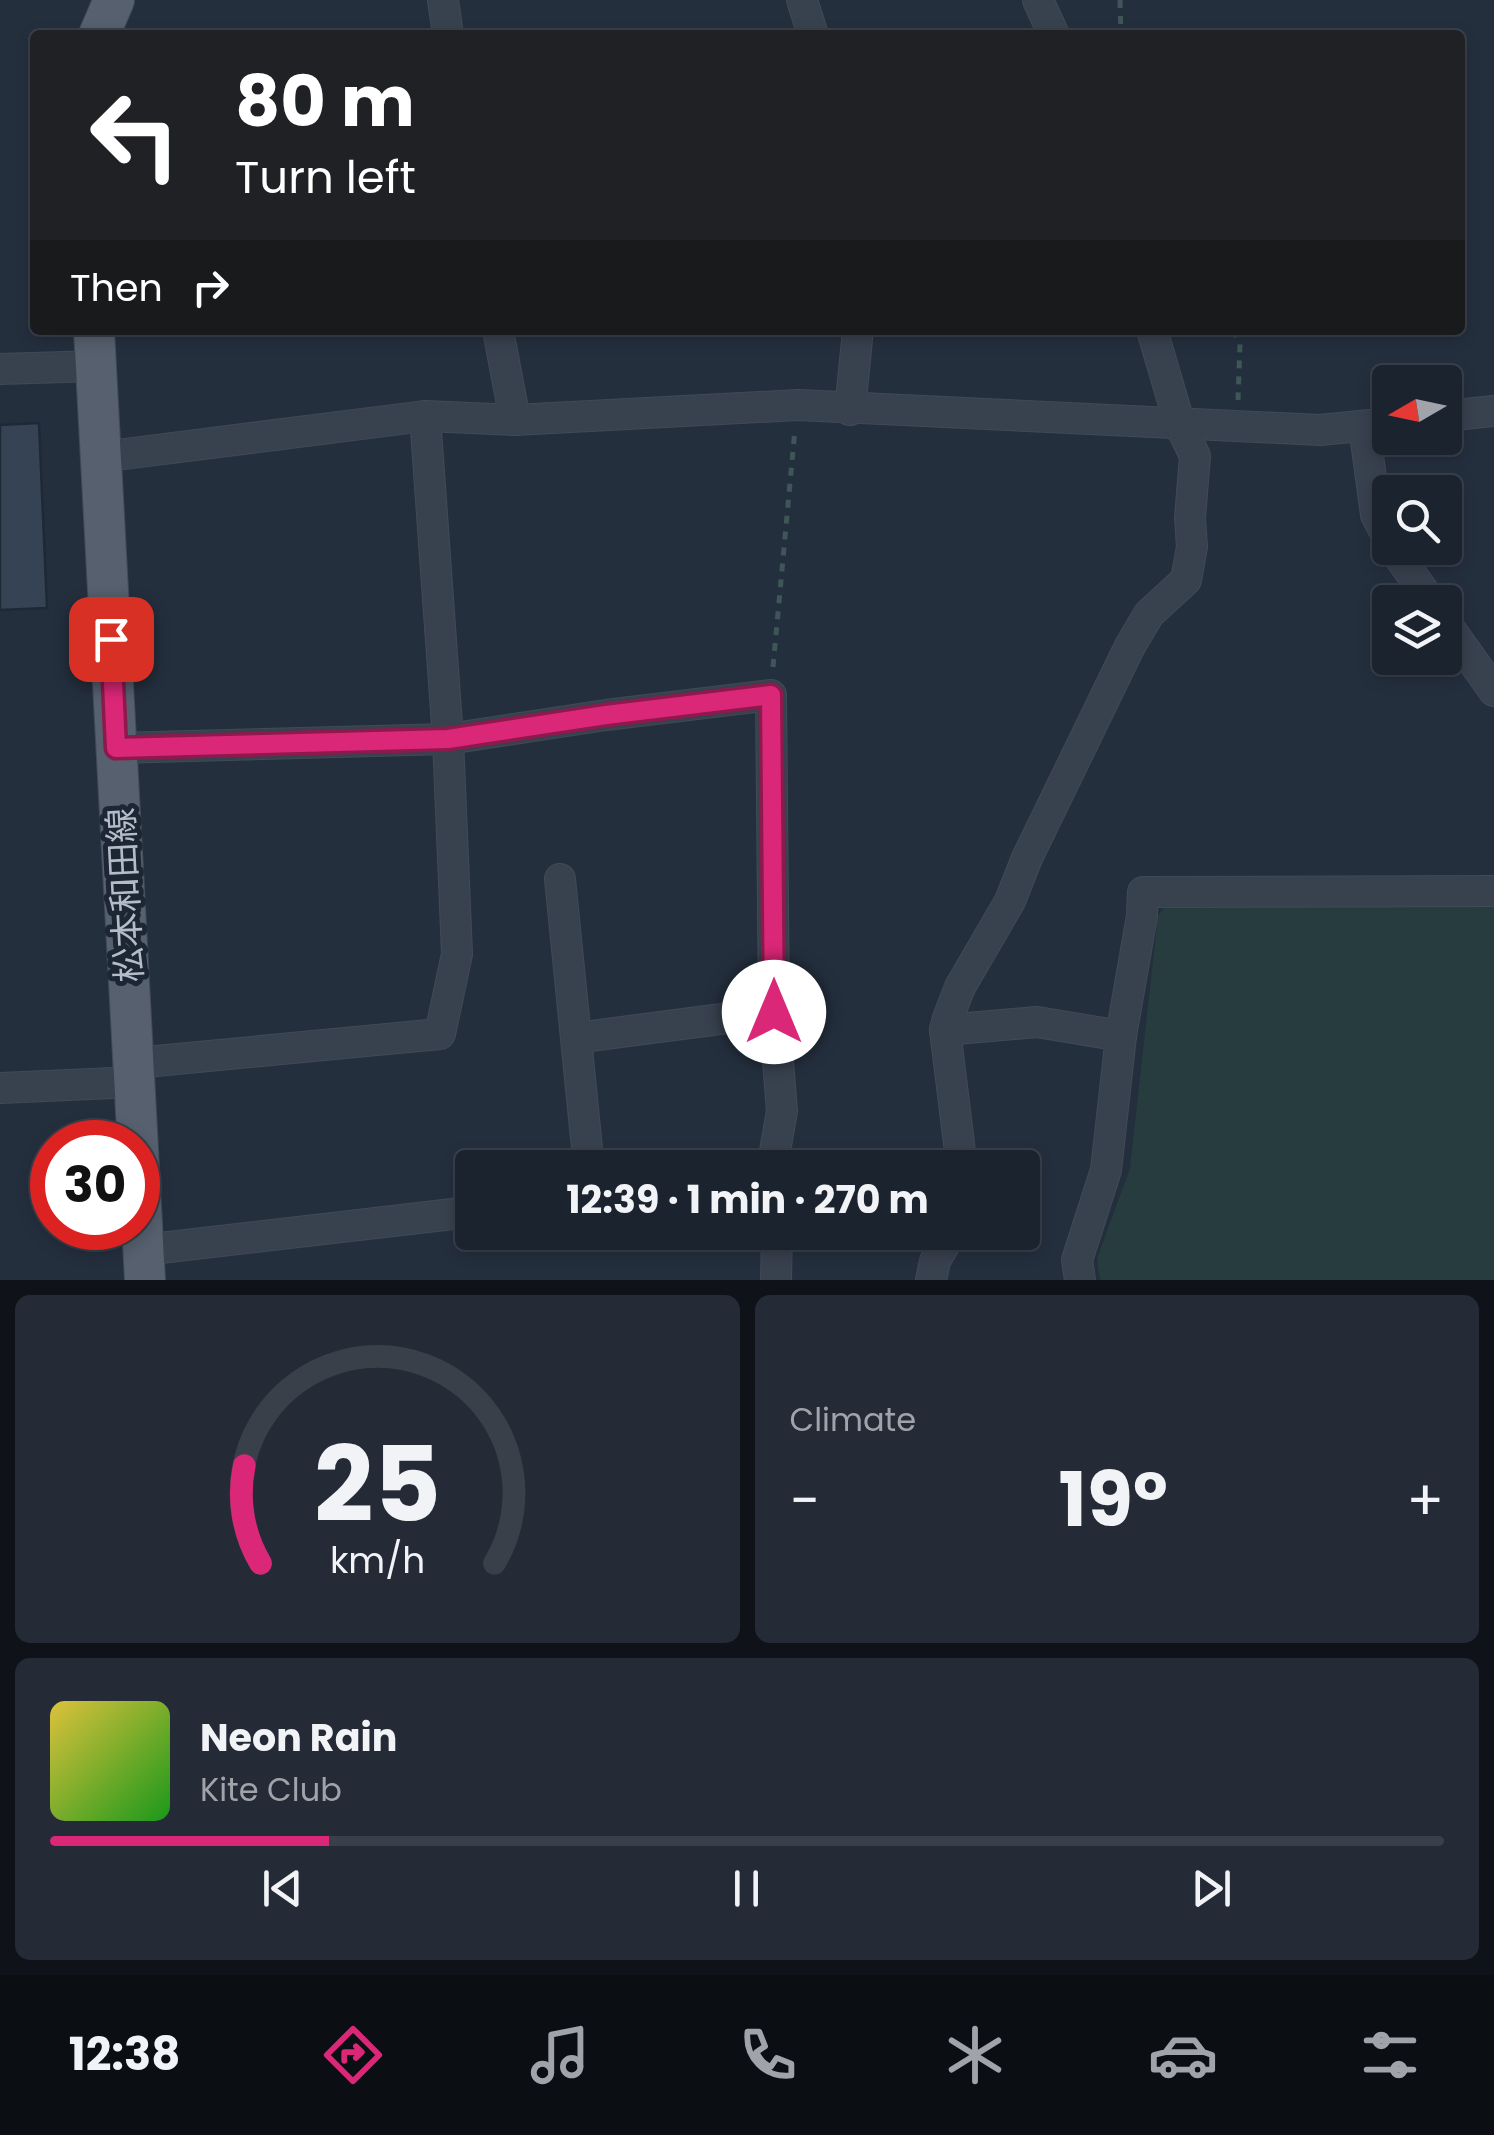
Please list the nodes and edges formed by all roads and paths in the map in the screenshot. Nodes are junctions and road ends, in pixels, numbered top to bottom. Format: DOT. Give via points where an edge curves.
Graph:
graph roads {
  1 [pos="114,0"];
  2 [pos="443,0"];
  3 [pos="802,0"];
  4 [pos="1038,0"];
  5 [pos="1120,0"];
  6 [pos="101,30"];
  7 [pos="447,30"];
  8 [pos="811,30"];
  9 [pos="1052,30"];
  10 [pos="1121,30"];
  11 [pos="499,335"];
  12 [pos="858,335"];
  13 [pos="1153,335"];
  14 [pos="1236,335"];
  15 [pos="95,348"];
  16 [pos="0,369"];
  17 [pos="798,405"];
  18 [pos="850,410"];
  19 [pos="1494,410"];
  20 [pos="1462,414"];
  21 [pos="424,416"];
  22 [pos="515,420"];
  23 [pos="1372,425"];
  24 [pos="1180,426"];
  25 [pos="1238,428"];
  26 [pos="101,457"];
  27 [pos="1462,646"];
  28 [pos="1494,691"];
  29 [pos="771,695"];
  30 [pos="448,739"];
  31 [pos="116,748"];
  32 [pos="560,879"];
  33 [pos="1494,891"];
  34 [pos="774,1012"];
  35 [pos="946,1030"];
  36 [pos="1120,1036"];
  37 [pos="576,1038"];
  38 [pos="136,1073"];
  39 [pos="0,1088"];
  40 [pos="588,1150"];
  41 [pos="775,1150"];
  42 [pos="960,1150"];
  43 [pos="455,1213"];
  44 [pos="776,1250"];
  45 [pos="941,1250"];
  46 [pos="144,1265"];
  47 [pos="776,1280"];
  48 [pos="931,1280"];
  49 [pos="1080,1280"];
  1 -- 6 [label="main road"];
  2 -- 7 [label="street"];
  3 -- 8 [label="street"];
  4 -- 9 [label="street"];
  5 -- 10 [label="path"];
  11 -- 22 [label="street"];
  12 -- 18 [label="street"];
  13 -- 24 [label="street"];
  14 -- 25 [label="path"];
  15 -- 16 [label="street"];
  15 -- 26 [label="main road, 松本和田線"];
  17 -- 18 [label="street"];
  17 -- 22 [label="street"];
  17 -- 29 [label="path"];
  18 -- 24 [label="street"];
  19 -- 20 [label="street"];
  21 -- 22 [label="street"];
  21 -- 26 [label="street"];
  21 -- 30 [label="street"];
  23 -- 25 [label="street"];
  24 -- 25 [label="street"];
  24 -- 35 [label="street" via="1195,456 1186,580 1149,614 1124,658 1010,901 960,987"];
  26 -- 31 [label="main road, 松本和田線"];
  27 -- 28 [label="street"];
  29 -- 30 [label="street"];
  29 -- 34 [label="street"];
  30 -- 31 [label="street"];
  30 -- 38 [label="street" via="457,954 440,1034"];
  31 -- 38 [label="main road, 松本和田線"];
  32 -- 37 [label="street"];
  33 -- 36 [label="street" via="1143,892"];
  34 -- 37 [label="street"];
  34 -- 41 [label="street" via="782,1111"];
  35 -- 36 [label="street" via="1037,1022"];
  35 -- 42 [label="street"];
  36 -- 49 [label="street" via="1106,1170 1078,1260"];
  37 -- 40 [label="street"];
  38 -- 39 [label="street"];
  38 -- 46 [label="main road, 松本和田線"];
  43 -- 46 [label="street"];
  44 -- 47 [label="street"];
  45 -- 48 [label="street"];
}
